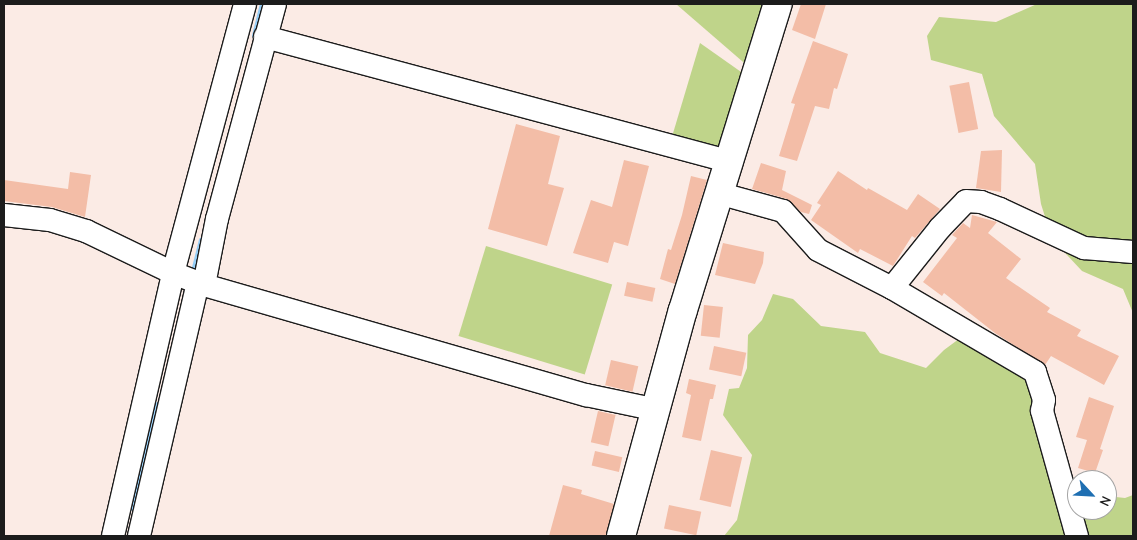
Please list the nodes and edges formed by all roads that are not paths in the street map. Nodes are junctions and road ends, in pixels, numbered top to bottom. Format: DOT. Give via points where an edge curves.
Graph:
graph roads {
  1 [pos="245,4"];
  2 [pos="275,4"];
  3 [pos="778,4"];
  4 [pos="265,37"];
  5 [pos="728,161"];
  6 [pos="718,193"];
  7 [pos="4,215"];
  8 [pos="1133,252"];
  9 [pos="173,273"];
  10 [pos="201,284"];
  11 [pos="892,288"];
  12 [pos="657,410"];
  13 [pos="113,536"];
  14 [pos="138,536"];
  15 [pos="621,536"];
  16 [pos="1077,536"];
  1 -- 9 [label="street"];
  2 -- 4 [label="street"];
  3 -- 5 [label="street"];
  4 -- 5 [label="street"];
  4 -- 10 [label="street"];
  5 -- 6 [label="street"];
  6 -- 11 [label="street" via="783,211 818,250"];
  6 -- 12 [label="street"];
  7 -- 9 [label="street" via="50,220 86,231"];
  8 -- 11 [label="street" via="1084,248 1000,209 966,201"];
  9 -- 10 [label="street"];
  9 -- 13 [label="street"];
  10 -- 12 [label="street" via="586,395"];
  10 -- 14 [label="street"];
  11 -- 16 [label="street" via="1035,372 1044,400 1042,411"];
  12 -- 15 [label="street"];
}
